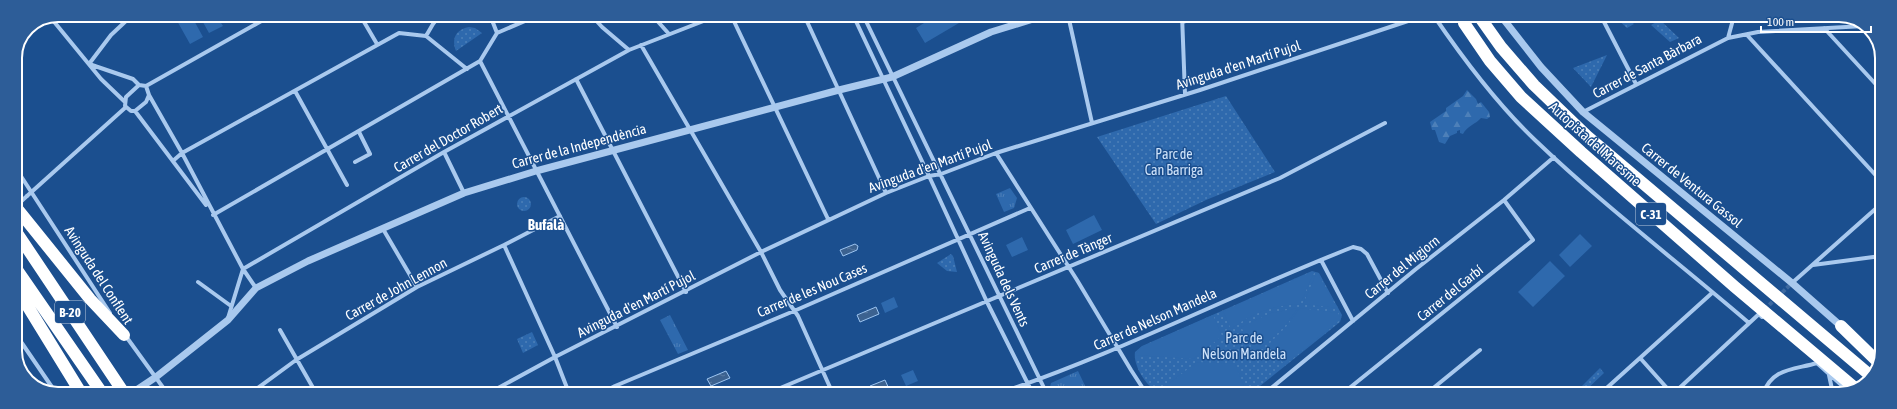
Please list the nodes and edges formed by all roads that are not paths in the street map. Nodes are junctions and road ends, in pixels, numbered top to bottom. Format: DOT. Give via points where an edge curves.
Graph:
graph roads {
  1 [pos="55,22"];
  2 [pos="125,22"];
  3 [pos="260,22"];
  4 [pos="364,22"];
  5 [pos="435,22"];
  6 [pos="493,22"];
  7 [pos="523,22"];
  8 [pos="598,22"];
  9 [pos="658,22"];
  10 [pos="701,22"];
  11 [pos="734,22"];
  12 [pos="807,22"];
  13 [pos="856,22"];
  14 [pos="866,22"];
  15 [pos="1023,22"];
  16 [pos="1070,22"];
  17 [pos="1182,22"];
  18 [pos="1406,22"];
  19 [pos="1438,22"];
  20 [pos="1463,22"];
  21 [pos="1483,22"];
  22 [pos="1506,22"];
  23 [pos="1604,22"];
  24 [pos="1732,22"];
  25 [pos="1856,26"];
  26 [pos="1824,28"];
  27 [pos="497,33"];
  28 [pos="669,34"];
  29 [pos="1747,35"];
  30 [pos="426,36"];
  31 [pos="1728,38"];
  32 [pos="377,44"];
  33 [pos="641,45"];
  34 [pos="629,50"];
  35 [pos="480,61"];
  36 [pos="89,64"];
  37 [pos="467,68"];
  38 [pos="892,78"];
  39 [pos="576,79"];
  40 [pos="883,79"];
  41 [pos="1875,83"];
  42 [pos="1636,84"];
  43 [pos="139,85"];
  44 [pos="146,86"];
  45 [pos="839,90"];
  46 [pos="295,91"];
  47 [pos="1185,94"];
  48 [pos="149,95"];
  49 [pos="125,102"];
  50 [pos="126,107"];
  51 [pos="775,107"];
  52 [pos="135,111"];
  53 [pos="1583,112"];
  54 [pos="508,116"];
  55 [pos="1092,123"];
  56 [pos="1385,123"];
  57 [pos="690,129"];
  58 [pos="359,132"];
  59 [pos="328,150"];
  60 [pos="612,151"];
  61 [pos="444,152"];
  62 [pos="182,153"];
  63 [pos="996,153"];
  64 [pos="1554,157"];
  65 [pos="174,160"];
  66 [pos="355,162"];
  67 [pos="536,170"];
  68 [pos="1875,173"];
  69 [pos="941,174"];
  70 [pos="929,176"];
  71 [pos="22,177"];
  72 [pos="347,185"];
  73 [pos="32,192"];
  74 [pos="464,193"];
  75 [pos="886,193"];
  76 [pos="22,200"];
  77 [pos="1504,200"];
  78 [pos="1030,208"];
  79 [pos="1875,209"];
  80 [pos="22,215"];
  81 [pos="213,215"];
  82 [pos="560,216"];
  83 [pos="828,219"];
  84 [pos="383,229"];
  85 [pos="970,234"];
  86 [pos="22,240"];
  87 [pos="958,240"];
  88 [pos="504,245"];
  89 [pos="762,252"];
  90 [pos="1875,257"];
  91 [pos="1321,260"];
  92 [pos="1813,265"];
  93 [pos="1068,267"];
  94 [pos="243,269"];
  95 [pos="22,277"];
  96 [pos="198,282"];
  97 [pos="1792,283"];
  98 [pos="417,287"];
  99 [pos="256,288"];
  100 [pos="686,292"];
  101 [pos="1388,293"];
  102 [pos="1712,293"];
  103 [pos="22,296"];
  104 [pos="1000,296"];
  105 [pos="987,302"];
  106 [pos="231,306"];
  107 [pos="794,311"];
  108 [pos="228,320"];
  109 [pos="1353,321"];
  110 [pos="1749,323"];
  111 [pos="1841,326"];
  112 [pos="616,327"];
  113 [pos="280,330"];
  114 [pos="124,335"];
  115 [pos="22,343"];
  116 [pos="1799,348"];
  117 [pos="1118,349"];
  118 [pos="1480,350"];
  119 [pos="1875,354"];
  120 [pos="556,357"];
  121 [pos="1811,358"];
  122 [pos="1874,358"];
  123 [pos="1640,359"];
  124 [pos="296,360"];
  125 [pos="1816,363"];
  126 [pos="823,370"];
  127 [pos="1867,373"];
  128 [pos="1829,375"];
  129 [pos="153,379"];
  130 [pos="1038,380"];
  131 [pos="1026,384"];
  132 [pos="1851,385"];
  133 [pos="51,386"];
  134 [pos="1843,386"];
  135 [pos="77,387"];
  136 [pos="98,387"];
  137 [pos="120,387"];
  138 [pos="141,387"];
  139 [pos="161,387"];
  140 [pos="259,387"];
  141 [pos="312,387"];
  142 [pos="500,387"];
  143 [pos="567,387"];
  144 [pos="613,387"];
  145 [pos="783,387"];
  146 [pos="830,387"];
  147 [pos="1017,387"];
  148 [pos="1028,387"];
  149 [pos="1042,387"];
  150 [pos="1142,387"];
  151 [pos="1273,387"];
  152 [pos="1351,387"];
  153 [pos="1435,387"];
  154 [pos="1608,387"];
  155 [pos="1666,387"];
  156 [pos="1681,387"];
  157 [pos="1766,387"];
  158 [pos="1832,387"];
  1 -- 36 [label="street"];
  2 -- 36 [label="street" via="111,35"];
  3 -- 44 [label="street"];
  4 -- 32 [label="street"];
  5 -- 30 [label="street"];
  6 -- 27 [label="street"];
  7 -- 27 [label="street"];
  8 -- 34 [label="street"];
  9 -- 28 [label="street"];
  10 -- 28 [label="street, Carrer del Doctor Robert"];
  11 -- 51 [label="street"];
  12 -- 45 [label="street"];
  13 -- 40 [label="street, Avinguda dels Vents"];
  14 -- 38 [label="street, Avinguda dels Vents"];
  15 -- 38 [label="street, Carrer de la Independència" via="991,32"];
  16 -- 55 [label="street"];
  17 -- 47 [label="street"];
  18 -- 47 [label="street, Avinguda d'en Martí Pujol"];
  19 -- 64 [label="street" via="1473,73 1534,140"];
  20 -- 132 [label="highway, Autopista del Maresme / C-31, bridge" via="1490,61 1521,98"];
  21 -- 127 [label="highway, Autopista del Maresme / C-31, bridge" via="1534,85 1586,136"];
  22 -- 53 [label="street, Carrer de Ventura Gassol" via="1541,67"];
  23 -- 42 [label="street"];
  24 -- 31 [label="street"];
  25 -- 26 [label="street, Carrer de Santa Bàrbara"];
  26 -- 29 [label="street, Carrer de Santa Bàrbara"];
  26 -- 41 [label="street"];
  27 -- 35 [label="street"];
  28 -- 33 [label="street, Carrer del Doctor Robert"];
  29 -- 31 [label="street, Carrer de Santa Bàrbara"];
  29 -- 68 [label="street"];
  30 -- 32 [label="street" via="399,33"];
  30 -- 37 [label="street"];
  31 -- 42 [label="street, Carrer de Santa Bàrbara"];
  32 -- 46 [label="street"];
  33 -- 34 [label="street, Carrer del Doctor Robert"];
  33 -- 57 [label="street"];
  34 -- 39 [label="street, Carrer del Doctor Robert"];
  35 -- 37 [label="street"];
  35 -- 54 [label="street"];
  36 -- 43 [label="street" via="133,80"];
  36 -- 49 [label="street"];
  37 -- 58 [label="street"];
  38 -- 40 [label="street, Carrer de la Independència"];
  38 -- 69 [label="street, Avinguda dels Vents"];
  39 -- 54 [label="street, Carrer del Doctor Robert"];
  39 -- 60 [label="street"];
  40 -- 45 [label="street, Carrer de la Independència"];
  40 -- 70 [label="street, Avinguda dels Vents"];
  42 -- 53 [label="street, Carrer de Santa Bàrbara"];
  43 -- 44 [label="street"];
  43 -- 49 [label="street" via="126,97"];
  44 -- 48 [label="street"];
  45 -- 51 [label="street, Carrer de la Independència"];
  45 -- 75 [label="street"];
  46 -- 59 [label="street"];
  46 -- 62 [label="street"];
  47 -- 55 [label="street, Avinguda d'en Martí Pujol"];
  48 -- 52 [label="street" via="146,102"];
  48 -- 62 [label="street"];
  49 -- 50 [label="street"];
  50 -- 52 [label="street"];
  50 -- 73 [label="street"];
  51 -- 57 [label="street, Carrer de la Independència"];
  51 -- 83 [label="street"];
  52 -- 65 [label="street"];
  53 -- 97 [label="street, Carrer de Ventura Gassol"];
  54 -- 61 [label="street, Carrer del Doctor Robert"];
  54 -- 67 [label="street"];
  55 -- 63 [label="street, Avinguda d'en Martí Pujol"];
  56 -- 93 [label="street, Carrer de Tànger" via="1280,178"];
  57 -- 60 [label="street, Carrer de la Independència"];
  57 -- 89 [label="street"];
  58 -- 59 [label="street"];
  58 -- 66 [label="street" via="370,154"];
  59 -- 72 [label="street"];
  59 -- 81 [label="street"];
  60 -- 67 [label="street, Carrer de la Independència"];
  60 -- 100 [label="street"];
  61 -- 74 [label="street"];
  61 -- 94 [label="street, Carrer del Doctor Robert"];
  62 -- 65 [label="street"];
  62 -- 81 [label="street"];
  63 -- 69 [label="street, Avinguda d'en Martí Pujol"];
  63 -- 78 [label="street"];
  64 -- 77 [label="street, Carrer del Migjorn"];
  64 -- 102 [label="street"];
  65 -- 81 [label="street"];
  67 -- 74 [label="street, Carrer de la Independència"];
  67 -- 82 [label="street"];
  69 -- 70 [label="street, Avinguda d'en Martí Pujol"];
  69 -- 85 [label="street, Avinguda dels Vents"];
  70 -- 75 [label="street, Avinguda d'en Martí Pujol"];
  70 -- 87 [label="street, Avinguda dels Vents"];
  71 -- 73 [label="street, Avinguda del Conflent"];
  73 -- 76 [label="street, bridge"];
  73 -- 114 [label="street, Avinguda del Conflent"];
  74 -- 84 [label="street, Carrer de la Independència"];
  75 -- 83 [label="street, Avinguda d'en Martí Pujol"];
  77 -- 101 [label="street, Carrer del Migjorn"];
  77 -- 152 [label="street, Carrer del Garbí" via="1533,240"];
  78 -- 85 [label="street, Carrer de les Nou Cases"];
  78 -- 93 [label="street"];
  79 -- 92 [label="street"];
  80 -- 114 [label="highway" via="90,299"];
  81 -- 94 [label="street"];
  82 -- 88 [label="street, Carrer de John Lennon"];
  82 -- 112 [label="street"];
  83 -- 89 [label="street, Avinguda d'en Martí Pujol"];
  84 -- 98 [label="street"];
  84 -- 99 [label="street, Carrer de la Independència" via="308,261"];
  85 -- 87 [label="street, Carrer de les Nou Cases"];
  85 -- 104 [label="street, Avinguda dels Vents"];
  86 -- 137 [label="highway, B-20"];
  87 -- 105 [label="street, Avinguda dels Vents"];
  87 -- 107 [label="street, Carrer de les Nou Cases"];
  88 -- 98 [label="street, Carrer de John Lennon"];
  88 -- 120 [label="street"];
  89 -- 100 [label="street, Avinguda d'en Martí Pujol"];
  89 -- 107 [label="street" via="780,290"];
  90 -- 92 [label="street"];
  91 -- 101 [label="street, Carrer de Nelson Mandela" via="1353,247 1361,249 1367,254"];
  91 -- 109 [label="street"];
  91 -- 117 [label="street, Carrer de Nelson Mandela"];
  92 -- 97 [label="street"];
  93 -- 104 [label="street, Carrer de Tànger"];
  93 -- 117 [label="street"];
  94 -- 99 [label="street"];
  94 -- 106 [label="street"];
  95 -- 136 [label="highway, B-20"];
  96 -- 106 [label="street"];
  97 -- 111 [label="street, Carrer de Ventura Gassol"];
  98 -- 124 [label="street, Carrer de John Lennon"];
  99 -- 108 [label="street, Carrer de la Independència"];
  100 -- 112 [label="street, Avinguda d'en Martí Pujol"];
  101 -- 109 [label="street, Carrer del Migjorn"];
  102 -- 110 [label="street"];
  102 -- 123 [label="street"];
  103 -- 135 [label="highway"];
  104 -- 105 [label="street, Carrer de Tànger"];
  104 -- 130 [label="street, Avinguda dels Vents"];
  105 -- 126 [label="street, Carrer de Tànger"];
  105 -- 131 [label="street, Avinguda dels Vents"];
  106 -- 108 [label="street"];
  107 -- 126 [label="street"];
  107 -- 144 [label="street, Carrer de les Nou Cases"];
  108 -- 129 [label="street, Carrer de la Independència"];
  109 -- 151 [label="street, Carrer del Migjorn"];
  110 -- 116 [label="street" via="1759,314"];
  110 -- 156 [label="street"];
  111 -- 119 [label="street, Carrer de Ventura Gassol"];
  111 -- 122 [label="highway"];
  112 -- 120 [label="street, Avinguda d'en Martí Pujol"];
  113 -- 124 [label="street"];
  114 -- 129 [label="street, Avinguda del Conflent"];
  115 -- 133 [label="street"];
  117 -- 130 [label="street, Carrer de Nelson Mandela"];
  117 -- 150 [label="street"];
  118 -- 153 [label="street"];
  120 -- 142 [label="street, Avinguda d'en Martí Pujol"];
  120 -- 143 [label="street"];
  121 -- 125 [label="street"];
  123 -- 154 [label="street"];
  123 -- 155 [label="street"];
  124 -- 140 [label="street, Carrer de John Lennon"];
  124 -- 141 [label="street"];
  125 -- 128 [label="street"];
  125 -- 157 [label="street" via="1774,375"];
  126 -- 145 [label="street, Carrer de Tànger"];
  126 -- 146 [label="street"];
  128 -- 134 [label="street"];
  128 -- 158 [label="street"];
  129 -- 138 [label="street, Carrer de la Independència"];
  129 -- 139 [label="street, Avinguda del Conflent"];
  130 -- 131 [label="street, Carrer de Nelson Mandela"];
  130 -- 149 [label="street, Avinguda dels Vents"];
  131 -- 147 [label="street, Carrer de Nelson Mandela"];
  131 -- 148 [label="street, Avinguda dels Vents"];
}
